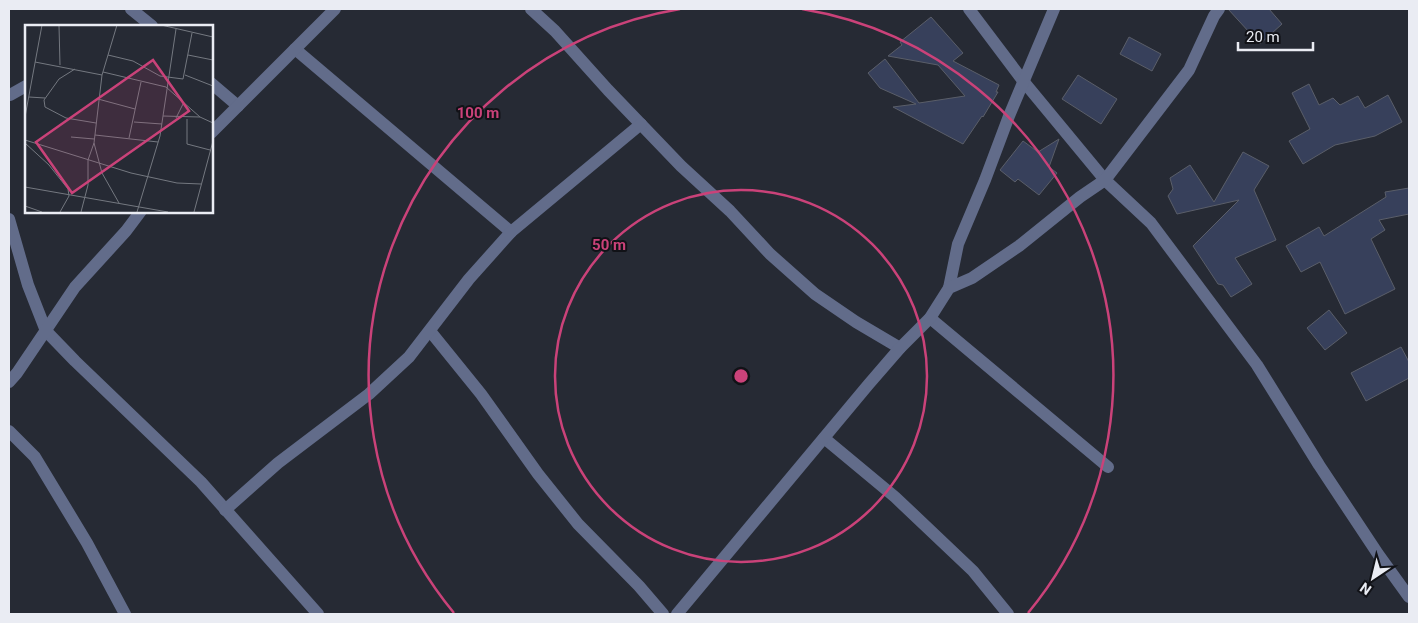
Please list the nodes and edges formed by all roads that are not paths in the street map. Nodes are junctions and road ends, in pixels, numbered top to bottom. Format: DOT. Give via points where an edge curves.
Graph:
graph roads {
  1 [pos="131,9"];
  2 [pos="335,9"];
  3 [pos="531,9"];
  4 [pos="969,9"];
  5 [pos="1054,9"];
  6 [pos="1219,9"];
  7 [pos="148,25"];
  8 [pos="295,49"];
  9 [pos="1024,82"];
  10 [pos="212,84"];
  11 [pos="25,87"];
  12 [pos="9,95"];
  13 [pos="238,106"];
  14 [pos="641,124"];
  15 [pos="212,132"];
  16 [pos="1105,180"];
  17 [pos="140,212"];
  18 [pos="9,219"];
  19 [pos="511,232"];
  20 [pos="949,288"];
  21 [pos="930,318"];
  22 [pos="46,331"];
  23 [pos="430,331"];
  24 [pos="900,348"];
  25 [pos="9,382"];
  26 [pos="9,430"];
  27 [pos="824,438"];
  28 [pos="1108,467"];
  29 [pos="225,510"];
  30 [pos="1409,596"];
  31 [pos="125,614"];
  32 [pos="318,614"];
  33 [pos="663,614"];
  34 [pos="677,614"];
  35 [pos="1008,614"];
  1 -- 7 [label="street"];
  2 -- 8 [label="street"];
  3 -- 14 [label="street"];
  4 -- 9 [label="street"];
  5 -- 9 [label="street"];
  6 -- 16 [label="street" via="1189,70"];
  8 -- 13 [label="street"];
  8 -- 19 [label="street"];
  9 -- 16 [label="street"];
  9 -- 20 [label="street" via="958,244"];
  10 -- 13 [label="street"];
  11 -- 12 [label="street"];
  13 -- 15 [label="street"];
  14 -- 19 [label="street"];
  14 -- 24 [label="street" via="770,254 815,294"];
  16 -- 20 [label="street" via="1012,251 972,278"];
  16 -- 30 [label="street" via="1151,223 1256,365 1319,465"];
  17 -- 22 [label="street" via="75,286"];
  18 -- 22 [label="street" via="28,285"];
  19 -- 23 [label="street" via="469,279"];
  20 -- 21 [label="street"];
  21 -- 24 [label="street"];
  21 -- 28 [label="street"];
  22 -- 25 [label="street"];
  22 -- 29 [label="street" via="201,482"];
  23 -- 29 [label="street" via="409,357 369,394 278,463"];
  23 -- 33 [label="street" via="578,524"];
  24 -- 27 [label="street"];
  26 -- 31 [label="street" via="35,457"];
  27 -- 34 [label="street"];
  27 -- 35 [label="street" via="895,498 973,571"];
  29 -- 32 [label="street"];
}
